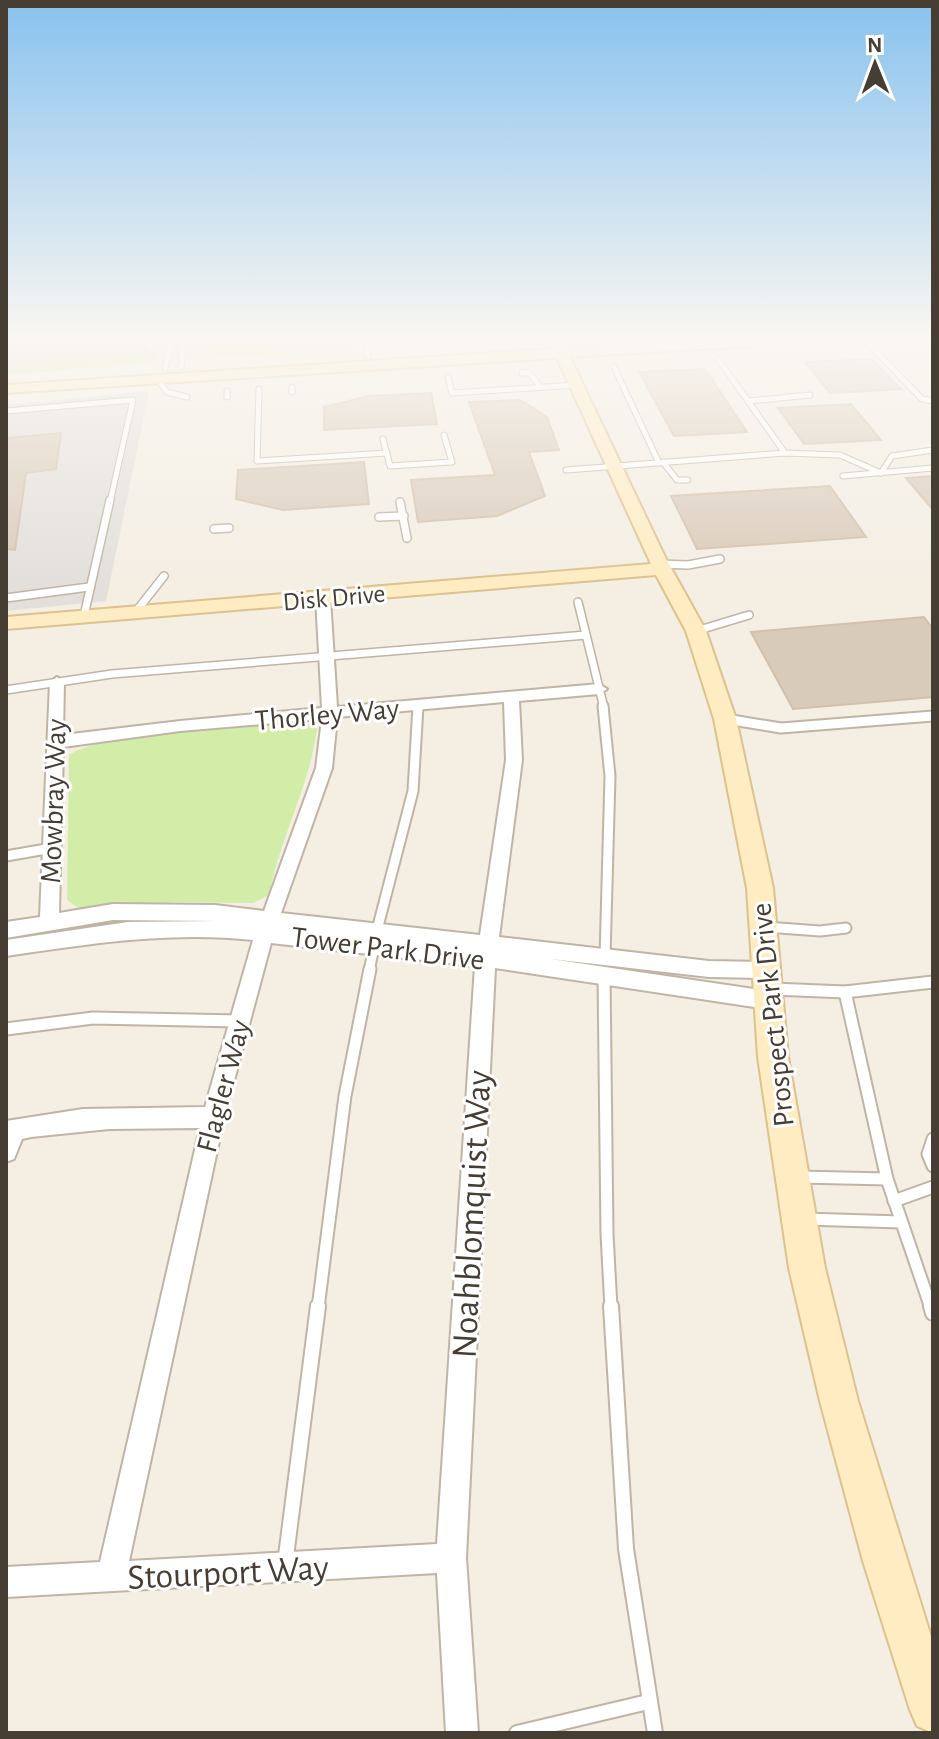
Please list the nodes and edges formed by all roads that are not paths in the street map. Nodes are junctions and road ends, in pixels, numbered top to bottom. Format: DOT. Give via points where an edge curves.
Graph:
graph roads {
  1 [pos="128,422"];
  2 [pos="258,422"];
  3 [pos="594,422"];
  4 [pos="641,422"];
  5 [pos="763,422"];
  6 [pos="444,435"];
  7 [pos="383,439"];
  8 [pos="933,450"];
  9 [pos="387,453"];
  10 [pos="785,453"];
  11 [pos="661,463"];
  12 [pos="615,466"];
  13 [pos="933,468"];
  14 [pos="566,470"];
  15 [pos="834,472"];
  16 [pos="881,473"];
  17 [pos="688,480"];
  18 [pos="400,502"];
  19 [pos="404,516"];
  20 [pos="379,517"];
  21 [pos="229,528"];
  22 [pos="214,529"];
  23 [pos="407,538"];
  24 [pos="720,559"];
  25 [pos="661,566"];
  26 [pos="164,576"];
  27 [pos="89,587"];
  28 [pos="6,598"];
  29 [pos="323,598"];
  30 [pos="578,602"];
  31 [pos="134,614"];
  32 [pos="749,615"];
  33 [pos="84,616"];
  34 [pos="6,623"];
  35 [pos="696,631"];
  36 [pos="586,635"];
  37 [pos="325,655"];
  38 [pos="57,682"];
  39 [pos="599,689"];
  40 [pos="6,690"];
  41 [pos="511,697"];
  42 [pos="418,705"];
  43 [pos="330,714"];
  44 [pos="933,716"];
  45 [pos="725,719"];
  46 [pos="55,742"];
  47 [pos="52,848"];
  48 [pos="6,856"];
  49 [pos="49,920"];
  50 [pos="267,926"];
  51 [pos="763,927"];
  52 [pos="846,928"];
  53 [pos="6,930"];
  54 [pos="376,938"];
  55 [pos="6,948"];
  56 [pos="488,952"];
  57 [pos="604,966"];
  58 [pos="933,982"];
  59 [pos="767,987"];
  60 [pos="845,992"];
  61 [pos="239,1021"];
  62 [pos="6,1029"];
  63 [pos="213,1118"];
  64 [pos="9,1138"];
  65 [pos="933,1139"];
  66 [pos="933,1166"];
  67 [pos="790,1177"];
  68 [pos="887,1179"];
  69 [pos="933,1187"];
  70 [pos="894,1201"];
  71 [pos="798,1219"];
  72 [pos="901,1222"];
  73 [pos="933,1313"];
  74 [pos="451,1558"];
  75 [pos="284,1567"];
  76 [pos="111,1577"];
  77 [pos="6,1582"];
  78 [pos="648,1702"];
  79 [pos="933,1710"];
  80 [pos="462,1733"];
  81 [pos="517,1733"];
  82 [pos="655,1733"];
  1 -- 27 [label="lane"];
  2 -- 9 [label="lane" via="257,461"];
  3 -- 12 [label="street, Prospect Park Drive"];
  4 -- 11 [label="lane"];
  5 -- 10 [label="lane"];
  6 -- 9 [label="lane" via="452,462 390,466"];
  7 -- 9 [label="lane"];
  8 -- 16 [label="lane" via="892,456"];
  10 -- 11 [label="lane"];
  10 -- 16 [label="lane" via="840,455"];
  11 -- 12 [label="lane"];
  11 -- 17 [label="lane" via="677,480"];
  12 -- 14 [label="lane"];
  12 -- 25 [label="street, Prospect Park Drive"];
  13 -- 16 [label="lane"];
  15 -- 16 [label="lane" via="845,478"];
  18 -- 19 [label="lane"];
  19 -- 20 [label="lane"];
  19 -- 23 [label="lane"];
  21 -- 22 [label="lane"];
  24 -- 25 [label="lane"];
  25 -- 29 [label="street, Disk Drive"];
  25 -- 35 [label="street, Prospect Park Drive"];
  26 -- 31 [label="lane"];
  27 -- 28 [label="lane"];
  27 -- 33 [label="lane"];
  29 -- 31 [label="street, Disk Drive"];
  29 -- 37 [label="street, Flagler Way"];
  30 -- 36 [label="lane"];
  31 -- 33 [label="street, Disk Drive"];
  32 -- 35 [label="lane"];
  33 -- 34 [label="street, Disk Drive"];
  35 -- 45 [label="street, Prospect Park Drive"];
  36 -- 37 [label="lane"];
  36 -- 39 [label="lane"];
  37 -- 38 [label="lane"];
  37 -- 43 [label="street, Flagler Way"];
  38 -- 40 [label="lane"];
  38 -- 46 [label="street, Mowbray Way"];
  39 -- 41 [label="street, Thorley Way"];
  39 -- 57 [label="lane" via="610,776"];
  41 -- 42 [label="street, Thorley Way"];
  41 -- 56 [label="street, Noahblomquist Way" via="514,760"];
  42 -- 43 [label="street, Thorley Way"];
  42 -- 54 [label="lane" via="422,744 415,785"];
  43 -- 46 [label="street, Thorley Way"];
  43 -- 50 [label="street, Flagler Way" via="324,768"];
  44 -- 45 [label="lane" via="781,728"];
  45 -- 51 [label="street, Prospect Park Drive" via="760,888"];
  46 -- 47 [label="street, Mowbray Way"];
  47 -- 48 [label="lane"];
  47 -- 49 [label="street, Mowbray Way"];
  49 -- 50 [label="street, Tower Park Drive" via="150,911"];
  49 -- 53 [label="street, Tower Park Drive"];
  50 -- 54 [label="street, Tower Park Drive"];
  50 -- 55 [label="street, Tower Park Drive" via="128,930"];
  50 -- 61 [label="street, Flagler Way"];
  51 -- 52 [label="lane"];
  51 -- 59 [label="street, Prospect Park Drive"];
  54 -- 56 [label="street, Tower Park Drive"];
  54 -- 75 [label="lane" via="345,1096"];
  56 -- 57 [label="street, Tower Park Drive"];
  56 -- 74 [label="street, Noahblomquist Way"];
  57 -- 59 [label="street, Tower Park Drive"];
  57 -- 59 [label="street, Tower Park Drive" via="709,969"];
  57 -- 78 [label="lane" via="607,1234 624,1517"];
  58 -- 60 [label="lane"];
  59 -- 60 [label="lane"];
  59 -- 67 [label="street, Prospect Park Drive"];
  60 -- 68 [label="lane"];
  61 -- 62 [label="lane" via="100,1016"];
  61 -- 63 [label="street, Flagler Way"];
  63 -- 64 [label="street" via="110,1118"];
  63 -- 76 [label="street, Flagler Way"];
  65 -- 66 [label="lane" via="928,1154"];
  67 -- 68 [label="lane"];
  67 -- 71 [label="street, Prospect Park Drive"];
  68 -- 70 [label="lane"];
  69 -- 70 [label="lane"];
  70 -- 72 [label="lane"];
  71 -- 72 [label="lane"];
  71 -- 79 [label="street, Prospect Park Drive" via="839,1401"];
  72 -- 73 [label="lane"];
  74 -- 75 [label="street, Stourport Way"];
  74 -- 80 [label="street, Noahblomquist Way"];
  75 -- 76 [label="street, Stourport Way"];
  76 -- 77 [label="street, Stourport Way"];
  78 -- 81 [label="lane"];
  78 -- 82 [label="lane"];
}
